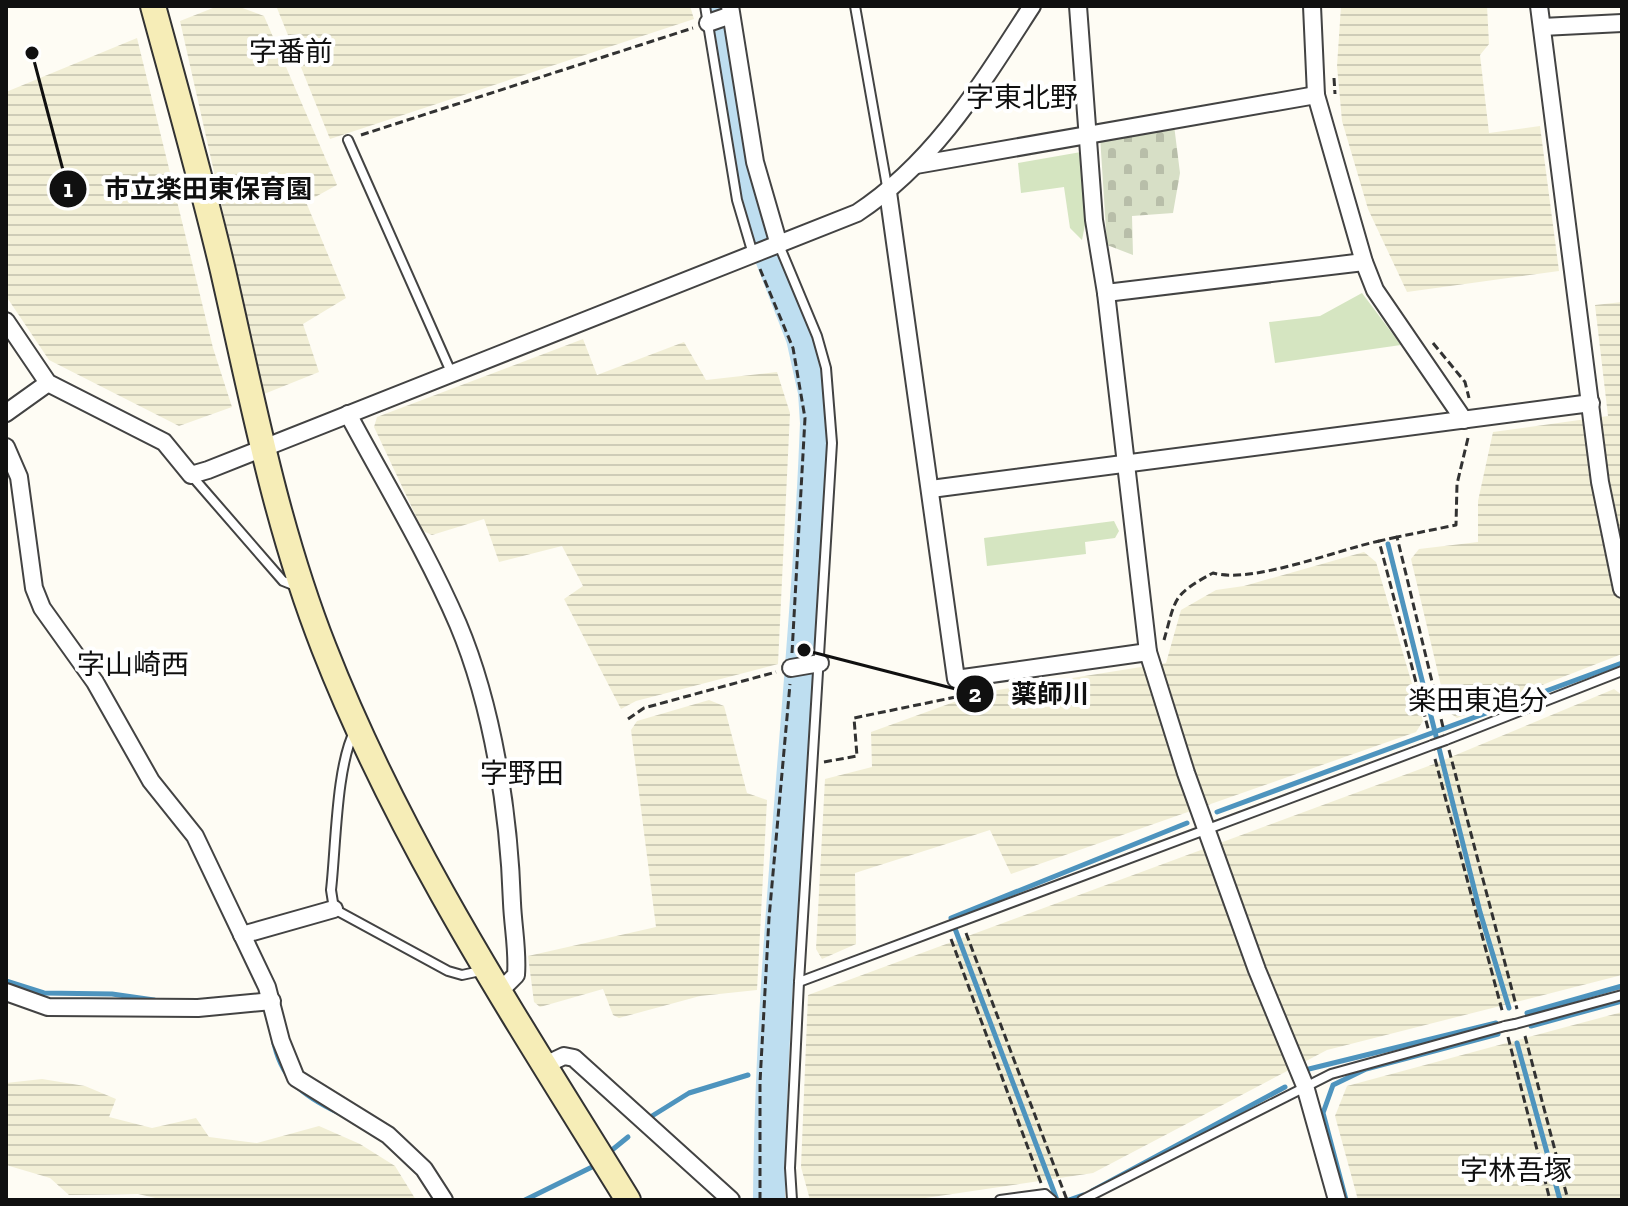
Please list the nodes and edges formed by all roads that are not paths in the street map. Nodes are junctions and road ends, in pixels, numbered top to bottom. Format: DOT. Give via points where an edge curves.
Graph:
graph roads {
  1 [pos="153,6"];
  2 [pos="705,6"];
  3 [pos="855,6"];
  4 [pos="1032,6"];
  5 [pos="1078,6"];
  6 [pos="1312,6"];
  7 [pos="1539,6"];
  8 [pos="730,11"];
  9 [pos="708,23"];
  10 [pos="1622,23"];
  11 [pos="1542,27"];
  12 [pos="1316,95"];
  13 [pos="1089,132"];
  14 [pos="348,140"];
  15 [pos="916,165"];
  16 [pos="888,192"];
  17 [pos="779,245"];
  18 [pos="753,254"];
  19 [pos="1364,262"];
  20 [pos="1106,293"];
  21 [pos="6,321"];
  22 [pos="451,372"];
  23 [pos="48,383"];
  24 [pos="1591,403"];
  25 [pos="6,413"];
  26 [pos="348,414"];
  27 [pos="1468,419"];
  28 [pos="6,447"];
  29 [pos="262,450"];
  30 [pos="1124,464"];
  31 [pos="191,475"];
  32 [pos="931,489"];
  33 [pos="302,588"];
  34 [pos="1622,589"];
  35 [pos="1155,648"];
  36 [pos="820,663"];
  37 [pos="791,668"];
  38 [pos="1622,671"];
  39 [pos="356,728"];
  40 [pos="1207,831"];
  41 [pos="334,909"];
  42 [pos="242,935"];
  43 [pos="486,970"];
  44 [pos="799,982"];
  45 [pos="6,992"];
  46 [pos="499,992"];
  47 [pos="1622,995"];
  48 [pos="272,1001"];
  49 [pos="545,1065"];
  50 [pos="1305,1086"];
  51 [pos="1049,1197"];
  52 [pos="444,1200"];
  53 [pos="628,1200"];
  54 [pos="731,1200"];
  55 [pos="792,1200"];
  56 [pos="1000,1200"];
  57 [pos="1082,1200"];
  58 [pos="1337,1200"];
  1 -- 29 [label="street" via="223,271"];
  2 -- 9 [label="lane"];
  3 -- 16 [label="lane"];
  4 -- 15 [label="street" via="970,101"];
  5 -- 13 [label="street"];
  6 -- 12 [label="street"];
  7 -- 11 [label="street"];
  8 -- 9 [label="street"];
  8 -- 17 [label="street" via="755,162"];
  9 -- 18 [label="lane" via="737,200"];
  10 -- 11 [label="street"];
  11 -- 24 [label="street"];
  12 -- 13 [label="street"];
  12 -- 19 [label="street"];
  13 -- 15 [label="street"];
  13 -- 20 [label="street" via="1094,220"];
  14 -- 22 [label="lane"];
  15 -- 16 [label="street"];
  16 -- 17 [label="street" via="857,213"];
  16 -- 32 [label="street"];
  17 -- 18 [label="street"];
  17 -- 36 [label="lane" via="817,336 831,406"];
  18 -- 22 [label="street"];
  19 -- 20 [label="street"];
  19 -- 27 [label="street" via="1375,290"];
  20 -- 30 [label="street"];
  21 -- 23 [label="street"];
  22 -- 26 [label="street"];
  23 -- 25 [label="street"];
  23 -- 31 [label="street" via="164,442"];
  24 -- 27 [label="street"];
  24 -- 34 [label="street"];
  26 -- 29 [label="street"];
  26 -- 46 [label="street" via="435,576 475,676 511,847 516,975"];
  27 -- 30 [label="street"];
  28 -- 42 [label="street" via="19,477 34,588 42,608 95,682 151,781 195,836"];
  29 -- 31 [label="street"];
  29 -- 33 [label="street"];
  30 -- 32 [label="street"];
  30 -- 35 [label="street"];
  31 -- 33 [label="lane" via="283,581"];
  32 -- 35 [label="street" via="956,679"];
  33 -- 39 [label="street"];
  35 -- 40 [label="street"];
  36 -- 37 [label="street"];
  36 -- 44 [label="lane"];
  38 -- 40 [label="lane, bridge"];
  39 -- 41 [label="lane" via="344,773 331,890"];
  39 -- 43 [label="street" via="413,845"];
  40 -- 44 [label="lane"];
  40 -- 50 [label="street"];
  41 -- 42 [label="street"];
  41 -- 43 [label="lane" via="448,971 462,975"];
  42 -- 48 [label="street"];
  43 -- 46 [label="street"];
  44 -- 55 [label="lane"];
  45 -- 48 [label="street" via="48,1007 198,1008"];
  46 -- 49 [label="street"];
  47 -- 50 [label="lane" via="1346,1069"];
  48 -- 52 [label="street" via="296,1078 388,1135 417,1161"];
  49 -- 53 [label="street"];
  49 -- 54 [label="street" via="564,1056 574,1058"];
  50 -- 57 [label="lane"];
  50 -- 58 [label="street"];
  51 -- 56 [label="lane"];
}
